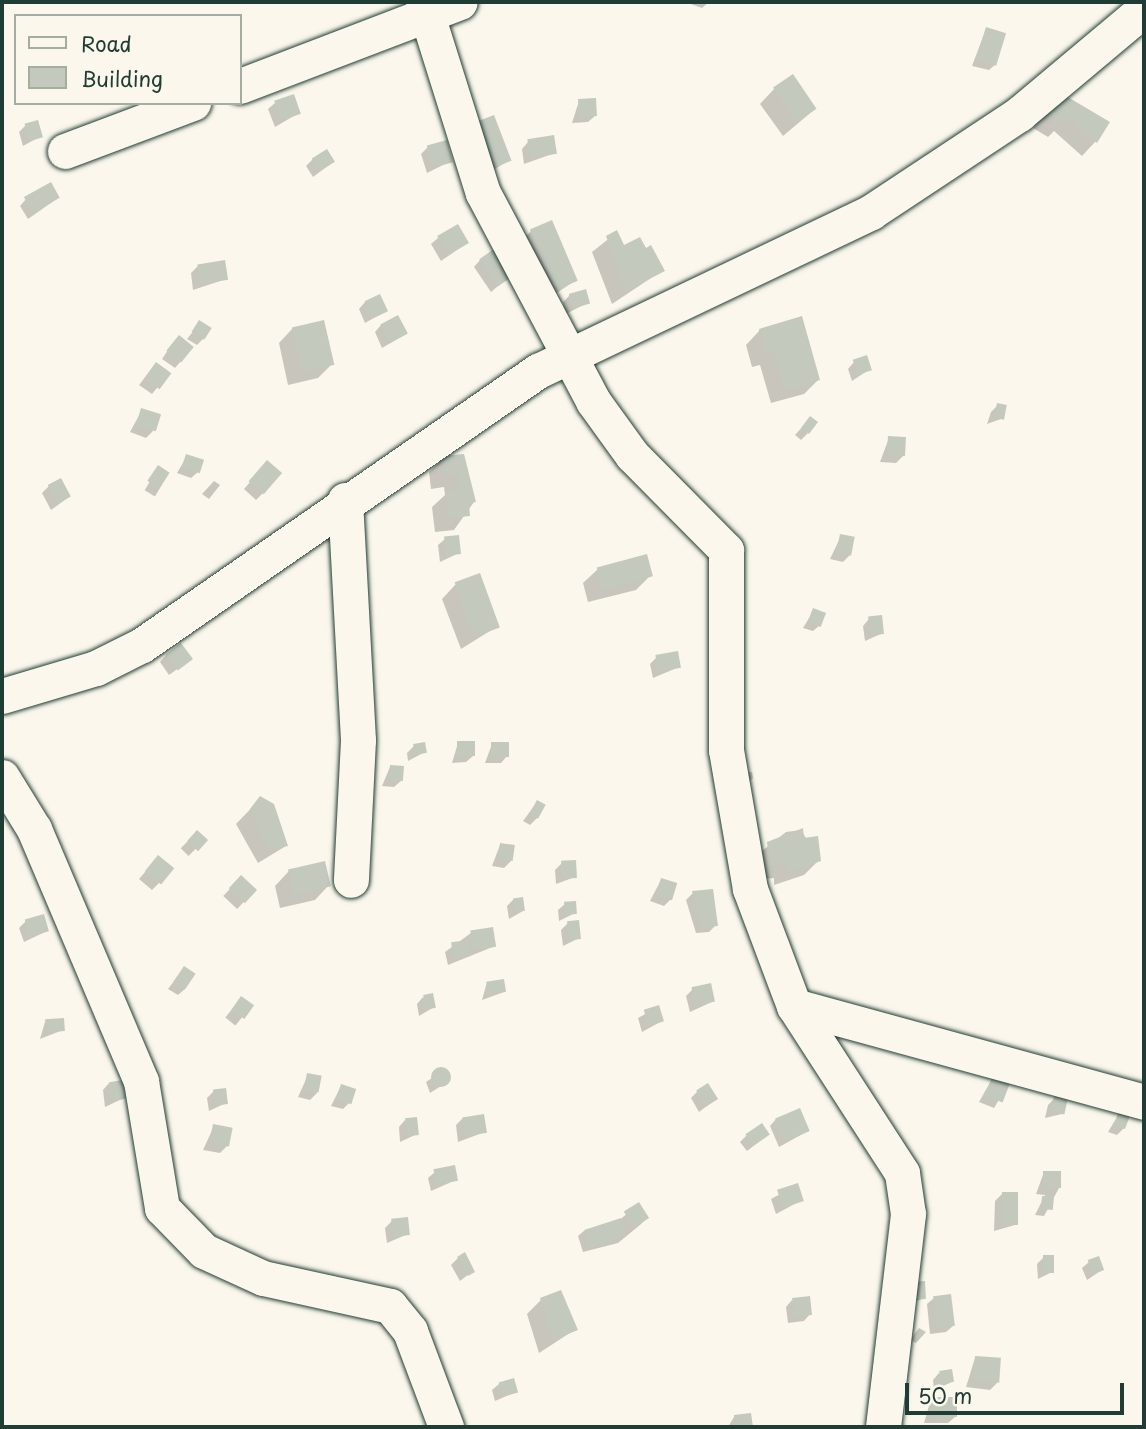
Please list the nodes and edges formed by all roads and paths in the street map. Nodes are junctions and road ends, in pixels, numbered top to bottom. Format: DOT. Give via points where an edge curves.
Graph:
graph roads {
  1 [pos="460,2"];
  2 [pos="425,9"];
  3 [pos="1144,9"];
  4 [pos="242,85"];
  5 [pos="188,105"];
  6 [pos="65,151"];
  7 [pos="572,354"];
  8 [pos="345,500"];
  9 [pos="2,696"];
  10 [pos="2,776"];
  11 [pos="351,880"];
  12 [pos="793,1006"];
  13 [pos="1144,1102"];
  14 [pos="446,1427"];
  15 [pos="883,1427"];
  1 -- 2 [label="street"];
  2 -- 4 [label="street"];
  2 -- 7 [label="street" via="483,192"];
  3 -- 7 [label="street" via="1019,114 872,212"];
  5 -- 6 [label="street"];
  7 -- 8 [label="street" via="496,395"];
  7 -- 12 [label="street" via="593,401 632,455 726,550 722,697 731,796 750,889"];
  8 -- 9 [label="street" via="142,645 96,668"];
  8 -- 11 [label="street" via="358,740"];
  10 -- 14 [label="street" via="34,829 137,1069 162,1208 204,1251 263,1278 390,1306 410,1331"];
  12 -- 13 [label="street"];
  12 -- 15 [label="street" via="902,1173 908,1213"];
}
